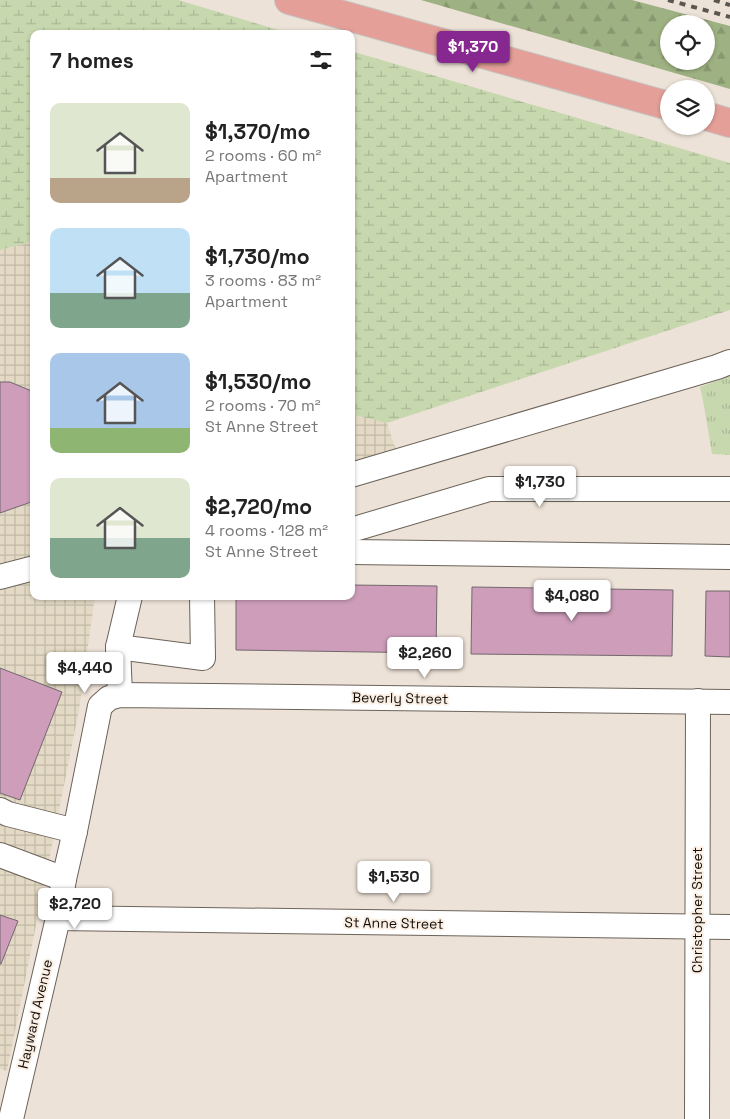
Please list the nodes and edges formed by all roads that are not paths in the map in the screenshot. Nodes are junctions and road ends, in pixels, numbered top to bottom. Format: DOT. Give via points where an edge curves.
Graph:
graph roads {
  1 [pos="289,0"];
  2 [pos="660,103"];
  3 [pos="715,119"];
  4 [pos="730,123"];
  5 [pos="730,362"];
  6 [pos="355,474"];
  7 [pos="730,489"];
  8 [pos="355,529"];
  9 [pos="355,552"];
  10 [pos="730,557"];
  11 [pos="30,569"];
  12 [pos="0,577"];
  13 [pos="129,600"];
  14 [pos="202,600"];
  15 [pos="118,652"];
  16 [pos="120,695"];
  17 [pos="698,701"];
  18 [pos="730,702"];
  19 [pos="0,810"];
  20 [pos="75,831"];
  21 [pos="0,855"];
  22 [pos="64,879"];
  23 [pos="58,918"];
  24 [pos="697,927"];
  25 [pos="730,927"];
  26 [pos="10,1119"];
  27 [pos="697,1119"];
  1 -- 2 [label="main road"];
  3 -- 4 [label="main road"];
  5 -- 6 [label="street"];
  7 -- 8 [label="street" via="489,489"];
  9 -- 10 [label="street"];
  11 -- 12 [label="street"];
  13 -- 15 [label="street"];
  14 -- 15 [label="street" via="203,658"];
  15 -- 16 [label="street"];
  16 -- 17 [label="street, Beverly Street"];
  16 -- 20 [label="street, Hayward Avenue" via="109,698 100,706"];
  17 -- 18 [label="street, Beverly Street"];
  17 -- 24 [label="street, Christopher Street"];
  19 -- 20 [label="street"];
  20 -- 22 [label="street, Hayward Avenue"];
  21 -- 22 [label="street"];
  22 -- 23 [label="street, Hayward Avenue"];
  23 -- 24 [label="street, St Anne Street"];
  23 -- 26 [label="street, Hayward Avenue"];
  24 -- 25 [label="street, St Anne Street"];
  24 -- 27 [label="street, Christopher Street"];
}
